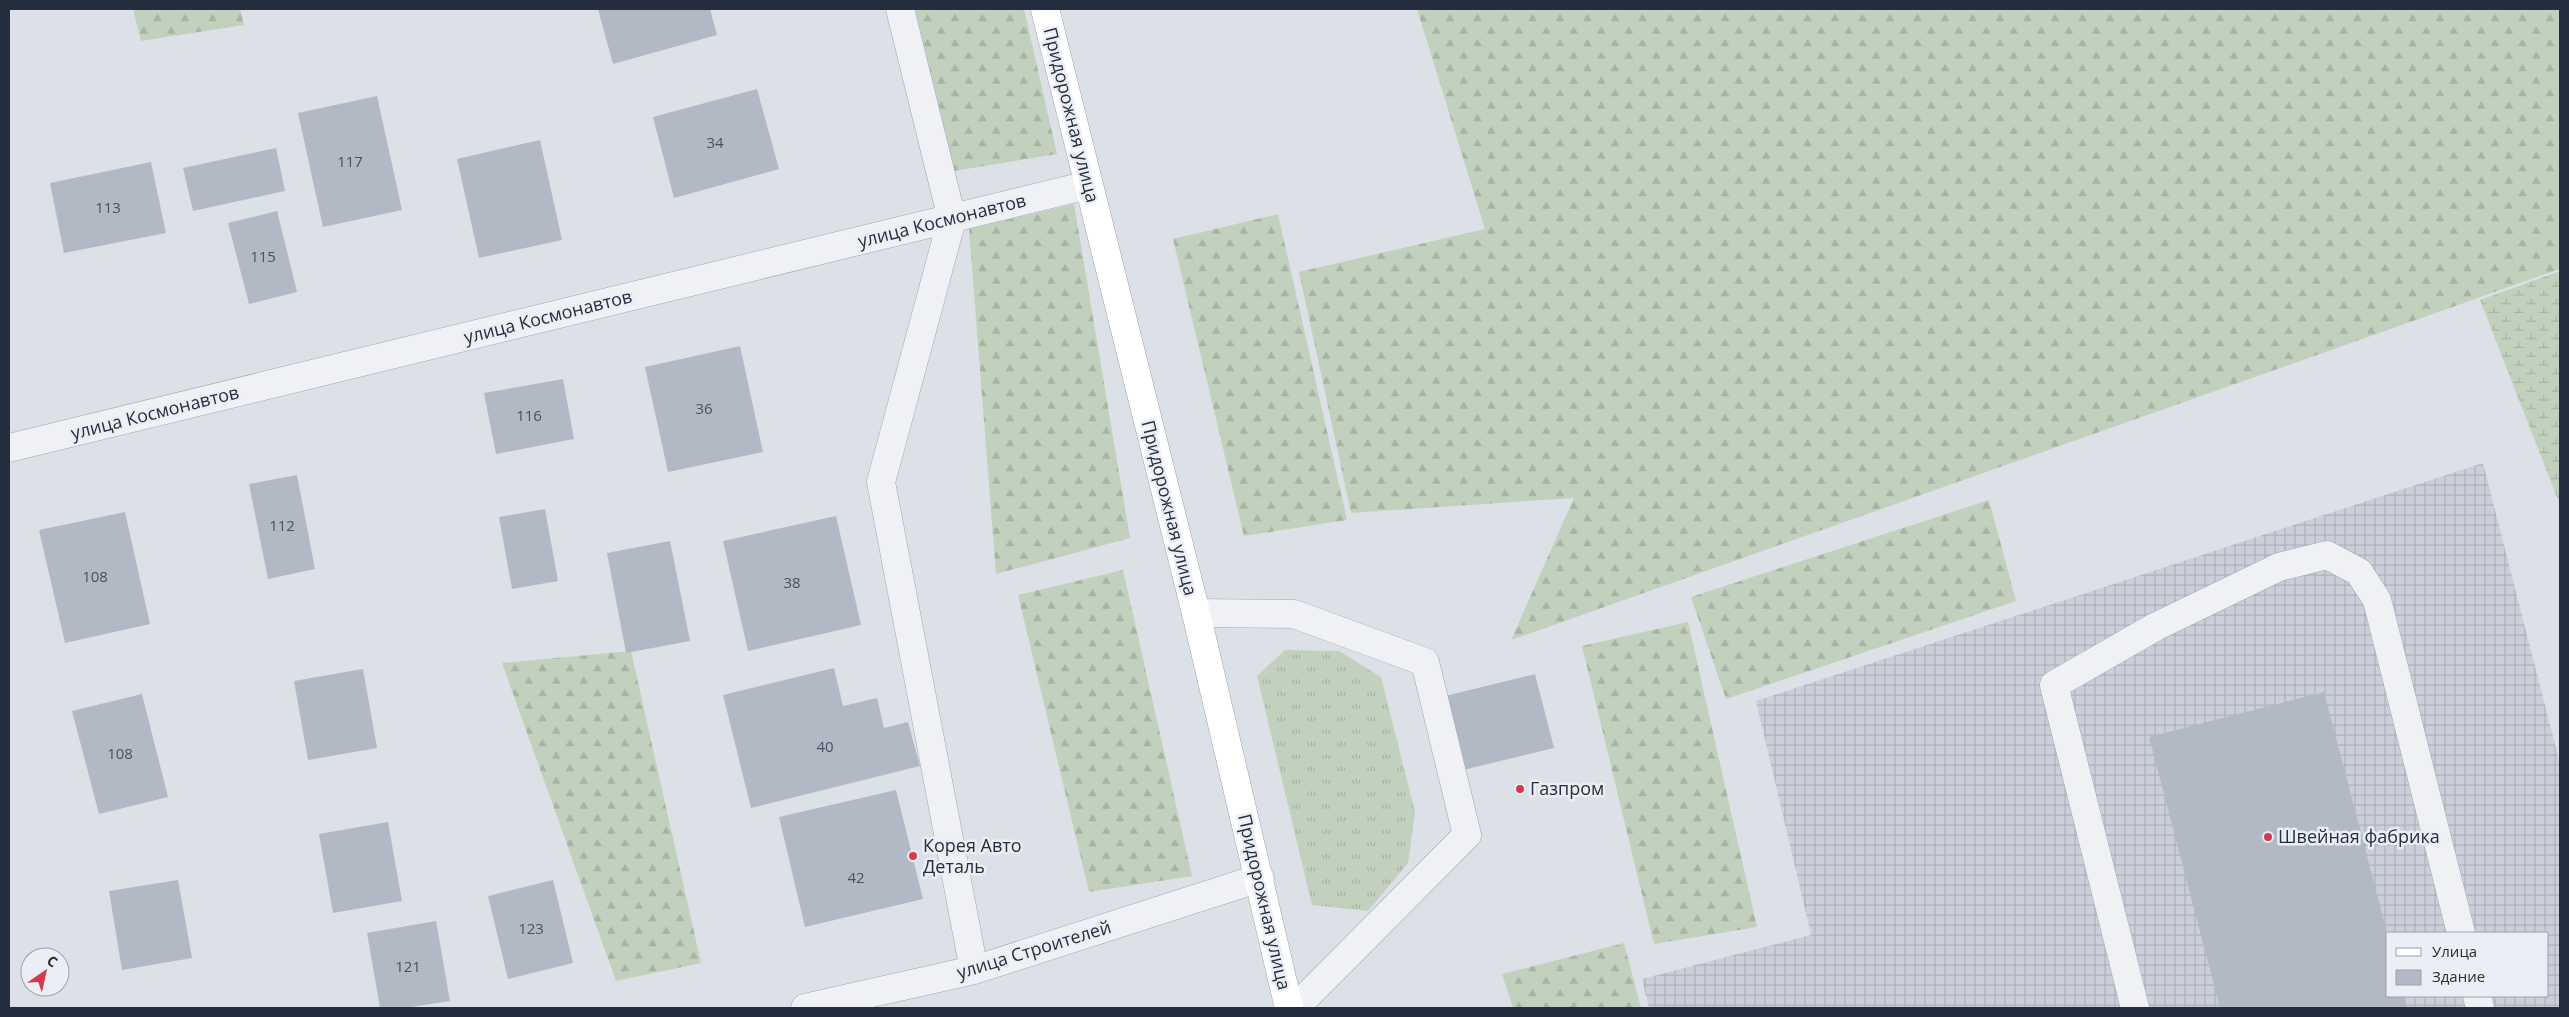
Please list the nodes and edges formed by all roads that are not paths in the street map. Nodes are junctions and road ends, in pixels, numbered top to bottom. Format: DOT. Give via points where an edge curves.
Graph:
graph roads {
  1 [pos="900,9"];
  2 [pos="1046,9"];
  3 [pos="1088,185"];
  4 [pos="952,219"];
  5 [pos="9,448"];
  6 [pos="1196,613"];
  7 [pos="1260,878"];
  8 [pos="2461,932"];
  9 [pos="974,970"];
  10 [pos="805,1008"];
  11 [pos="1289,1008"];
  12 [pos="1295,1008"];
  13 [pos="2136,1008"];
  1 -- 4 [label="street"];
  2 -- 3 [label="main road, Придорожная улица"];
  3 -- 4 [label="street, улица Космонавтов"];
  3 -- 6 [label="main road, Придорожная улица"];
  4 -- 5 [label="street, улица Космонавтов"];
  4 -- 9 [label="street" via="881,482"];
  6 -- 7 [label="main road, Придорожная улица"];
  6 -- 12 [label="street" via="1294,614 1425,662 1467,835"];
  7 -- 9 [label="street, улица Строителей"];
  7 -- 11 [label="main road, Придорожная улица"];
  8 -- 13 [label="street" via="2377,600 2359,572 2327,554 2279,567 2154,627 2054,685"];
  9 -- 10 [label="street, улица Строителей"];
}
